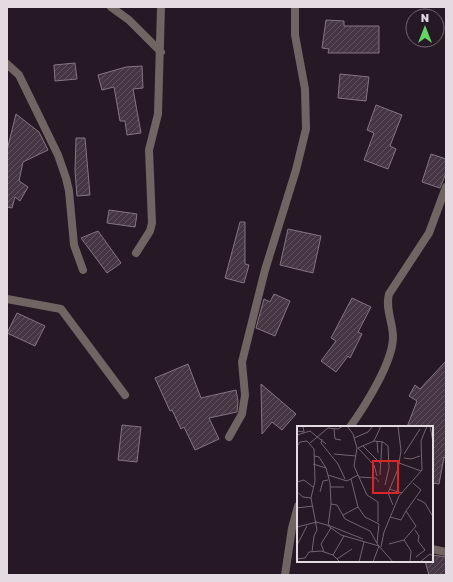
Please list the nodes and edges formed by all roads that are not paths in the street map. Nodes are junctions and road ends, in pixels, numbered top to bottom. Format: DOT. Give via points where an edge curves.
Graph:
graph roads {
  1 [pos="111,7"];
  2 [pos="161,7"];
  3 [pos="295,7"];
  4 [pos="161,52"];
  5 [pos="7,64"];
  6 [pos="446,187"];
  7 [pos="442,206"];
  8 [pos="136,253"];
  9 [pos="83,270"];
  10 [pos="7,299"];
  11 [pos="125,395"];
  12 [pos="351,426"];
  13 [pos="228,437"];
  14 [pos="297,508"];
  15 [pos="433,550"];
  16 [pos="446,552"];
  17 [pos="286,575"];
  1 -- 4 [label="street" via="129,20"];
  2 -- 4 [label="street"];
  3 -- 13 [label="street" via="295,35 305,89 306,129 265,270 242,362 245,395 242,414"];
  4 -- 8 [label="street" via="158,114 149,150 152,223"];
  5 -- 9 [label="street" via="19,75 58,155 69,191 74,245"];
  6 -- 7 [label="street"];
  7 -- 12 [label="street" via="429,233 389,294 387,302 393,336 391,352"];
  10 -- 11 [label="street" via="61,309"];
  14 -- 17 [label="street"];
  15 -- 16 [label="street"];
}
